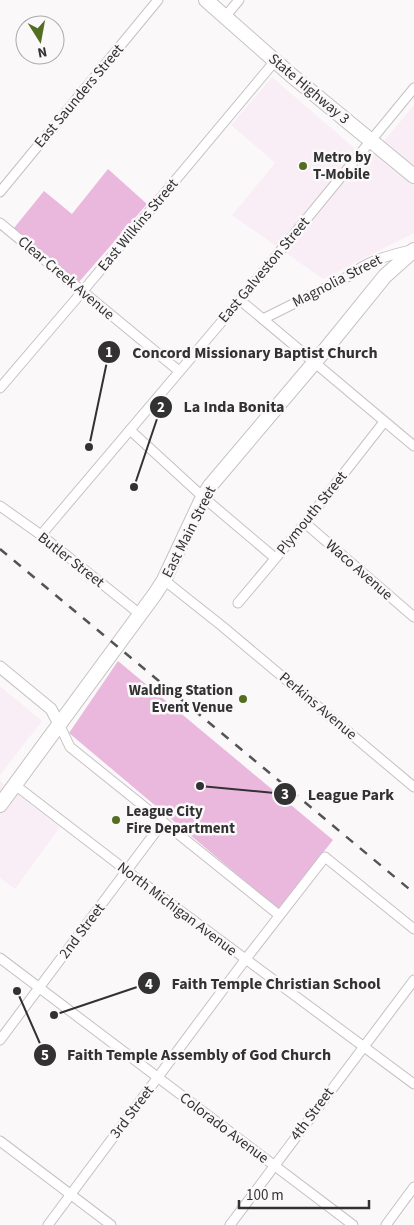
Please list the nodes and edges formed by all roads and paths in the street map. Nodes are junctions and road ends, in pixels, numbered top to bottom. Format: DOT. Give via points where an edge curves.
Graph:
graph roads {
  1 [pos="158,0"];
  2 [pos="206,0"];
  3 [pos="239,0"];
  4 [pos="225,17"];
  5 [pos="275,61"];
  6 [pos="414,88"];
  7 [pos="370,141"];
  8 [pos="414,176"];
  9 [pos="0,192"];
  10 [pos="0,223"];
  11 [pos="414,249"];
  12 [pos="82,292"];
  13 [pos="240,300"];
  14 [pos="263,319"];
  15 [pos="314,363"];
  16 [pos="179,371"];
  17 [pos="0,388"];
  18 [pos="384,422"];
  19 [pos="130,430"];
  20 [pos="414,446"];
  21 [pos="203,497"];
  22 [pos="0,506"];
  23 [pos="305,523"];
  24 [pos="41,535"];
  25 [pos="275,558"];
  26 [pos="164,580"];
  27 [pos="238,603"];
  28 [pos="141,615"];
  29 [pos="414,617"];
  30 [pos="0,667"];
  31 [pos="58,724"];
  32 [pos="15,785"];
  33 [pos="414,787"];
  34 [pos="0,805"];
  35 [pos="163,822"];
  36 [pos="127,871"];
  37 [pos="279,915"];
  38 [pos="414,929"];
  39 [pos="0,958"];
  40 [pos="245,960"];
  41 [pos="414,980"];
  42 [pos="39,988"];
  43 [pos="0,1040"];
  44 [pos="363,1047"];
  45 [pos="158,1078"];
  46 [pos="414,1084"];
  47 [pos="0,1141"];
  48 [pos="274,1166"];
  49 [pos="414,1187"];
  50 [pos="71,1195"];
  51 [pos="48,1225"];
  52 [pos="110,1225"];
  53 [pos="230,1225"];
  54 [pos="353,1225"];
  55 [pos="386,1225"];
  1 -- 9 [label="street, East Saunders Street"];
  2 -- 4 [label="main road, State Highway 3"];
  3 -- 4 [label="street"];
  4 -- 5 [label="main road, State Highway 3"];
  5 -- 7 [label="main road, State Highway 3"];
  5 -- 12 [label="street, East Wilkins Street"];
  6 -- 7 [label="street, East Galveston Street"];
  7 -- 8 [label="main road, State Highway 3"];
  7 -- 13 [label="street, East Galveston Street"];
  10 -- 12 [label="street, Clear Creek Avenue"];
  11 -- 14 [label="street, Magnolia Street" via="358,268 349,276"];
  11 -- 15 [label="main road, East Main Street" via="385,276"];
  12 -- 16 [label="street, Clear Creek Avenue"];
  12 -- 17 [label="street, East Wilkins Street"];
  13 -- 14 [label="street"];
  13 -- 16 [label="street, East Galveston Street"];
  14 -- 15 [label="street"];
  15 -- 18 [label="street"];
  15 -- 21 [label="main road, East Main Street"];
  16 -- 19 [label="street, East Galveston Street"];
  18 -- 20 [label="street"];
  18 -- 23 [label="street, Plymouth Street"];
  19 -- 21 [label="street"];
  19 -- 24 [label="street, East Galveston Street"];
  21 -- 25 [label="street"];
  21 -- 26 [label="main road, East Main Street"];
  22 -- 24 [label="street, Butler Street"];
  23 -- 25 [label="street, Plymouth Street"];
  23 -- 29 [label="street, Waco Avenue"];
  24 -- 28 [label="street, Butler Street"];
  25 -- 27 [label="street, Plymouth Street"];
  26 -- 28 [label="main road, East Main Street"];
  26 -- 33 [label="street, Perkins Avenue"];
  28 -- 31 [label="main road, East Main Street"];
  30 -- 31 [label="street" via="51,709"];
  31 -- 32 [label="main road, East Main Street"];
  31 -- 35 [label="street" via="70,747"];
  32 -- 34 [label="main road, East Main Street"];
  32 -- 36 [label="street, North Michigan Avenue"];
  35 -- 36 [label="street, 2nd Street"];
  35 -- 37 [label="street"];
  36 -- 40 [label="street, North Michigan Avenue"];
  36 -- 42 [label="street, 2nd Street"];
  37 -- 38 [label="street, 3rd Street" via="325,857"];
  37 -- 40 [label="street, 3rd Street"];
  39 -- 42 [label="street, Colorado Avenue"];
  40 -- 44 [label="street, North Michigan Avenue"];
  40 -- 45 [label="street, 3rd Street"];
  41 -- 44 [label="street, 4th Street"];
  42 -- 43 [label="street, 2nd Street"];
  42 -- 45 [label="street, Colorado Avenue"];
  44 -- 46 [label="street, North Michigan Avenue"];
  44 -- 48 [label="street, 4th Street"];
  45 -- 48 [label="street, Colorado Avenue"];
  45 -- 50 [label="street, 3rd Street"];
  47 -- 50 [label="street"];
  48 -- 53 [label="street, 4th Street"];
  48 -- 54 [label="street, Colorado Avenue"];
  49 -- 55 [label="street"];
  50 -- 51 [label="street, 3rd Street"];
  50 -- 52 [label="street"];
}
